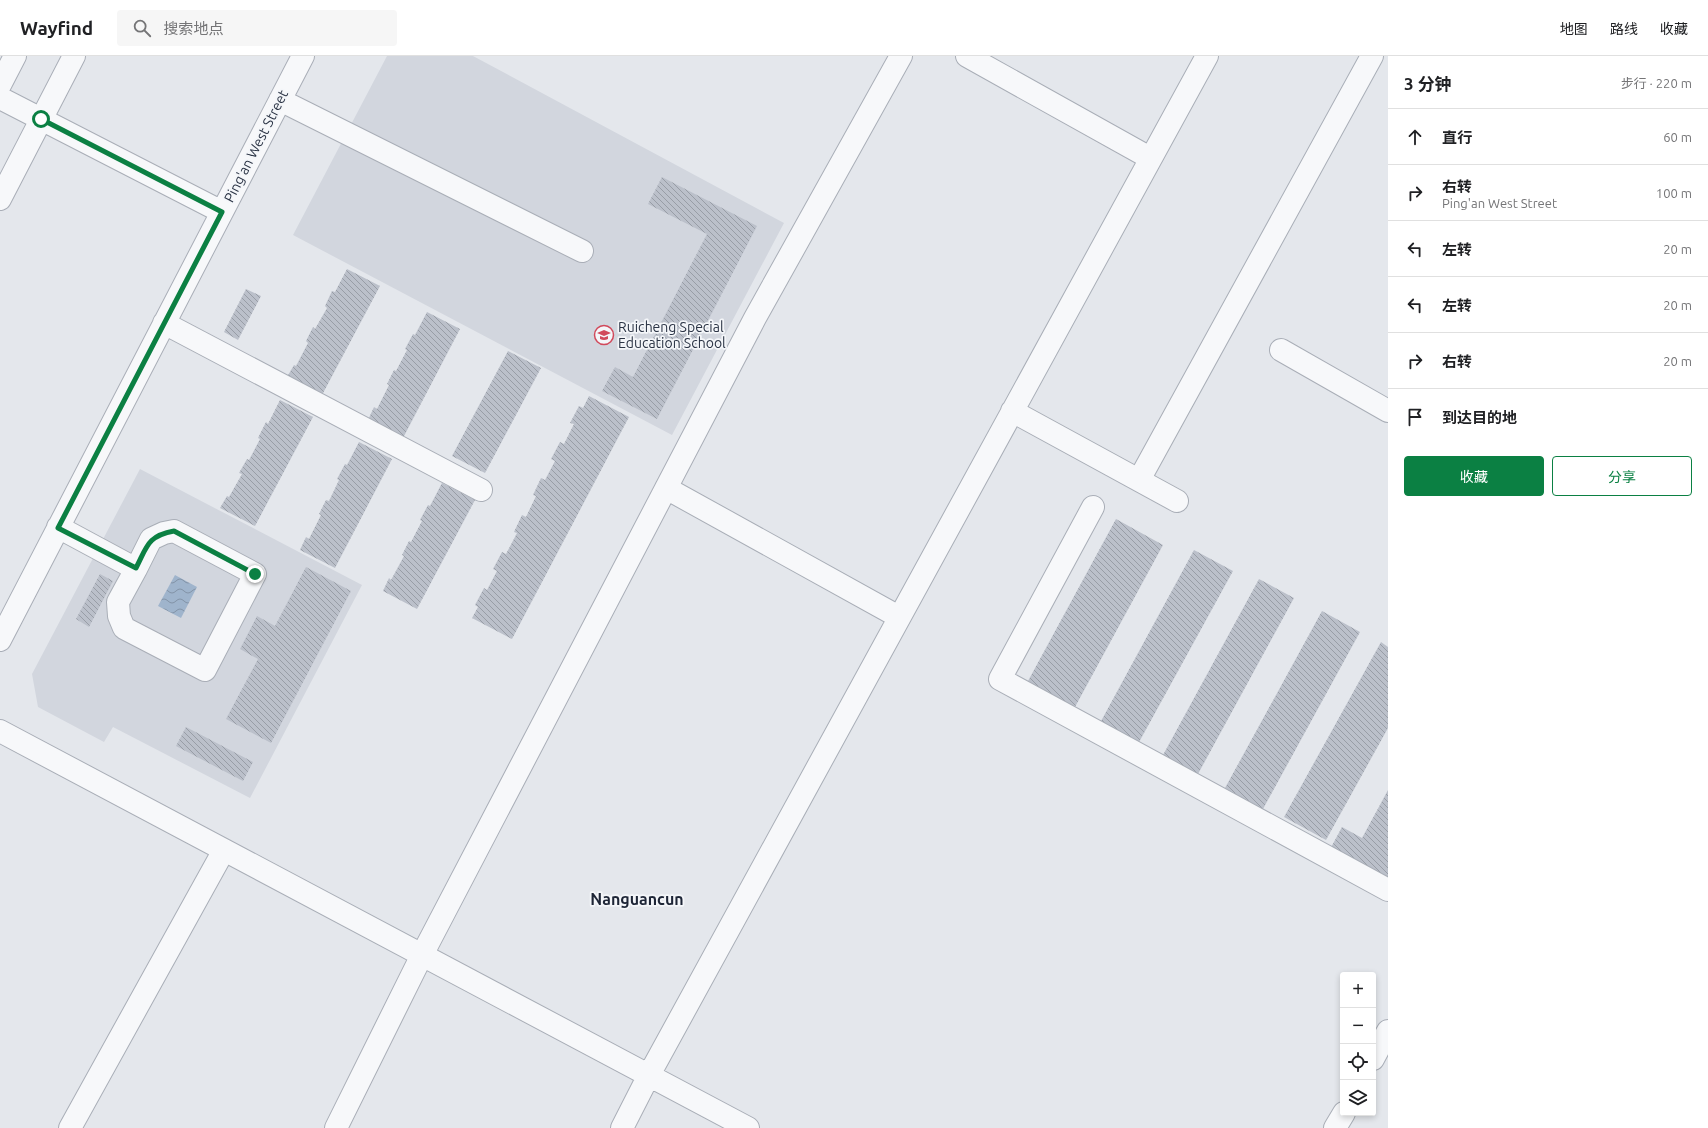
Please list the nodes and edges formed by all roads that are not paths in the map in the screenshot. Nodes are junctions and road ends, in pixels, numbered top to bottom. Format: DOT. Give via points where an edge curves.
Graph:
graph roads {
  1 [pos="15,56"];
  2 [pos="74,56"];
  3 [pos="303,56"];
  4 [pos="901,56"];
  5 [pos="967,56"];
  6 [pos="1206,56"];
  7 [pos="1372,56"];
  8 [pos="0,85"];
  9 [pos="0,98"];
  10 [pos="280,100"];
  11 [pos="41,119"];
  12 [pos="1150,158"];
  13 [pos="0,199"];
  14 [pos="222,212"];
  15 [pos="582,251"];
  16 [pos="164,323"];
  17 [pos="1281,350"];
  18 [pos="1012,411"];
  19 [pos="1388,411"];
  20 [pos="1139,480"];
  21 [pos="666,488"];
  22 [pos="481,490"];
  23 [pos="1177,501"];
  24 [pos="1093,507"];
  25 [pos="58,528"];
  26 [pos="136,568"];
  27 [pos="899,617"];
  28 [pos="0,640"];
  29 [pos="0,731"];
  30 [pos="224,850"];
  31 [pos="1388,890"];
  32 [pos="422,955"];
  33 [pos="1388,1031"];
  34 [pos="1376,1053"];
  35 [pos="649,1075"];
  36 [pos="1342,1116"];
  37 [pos="70,1128"];
  38 [pos="336,1128"];
  39 [pos="622,1128"];
  40 [pos="748,1128"];
  41 [pos="1336,1128"];
  1 -- 8 [label="street"];
  2 -- 11 [label="street"];
  3 -- 10 [label="street, Ping'an West Street"];
  4 -- 21 [label="street" via="755,318"];
  5 -- 12 [label="street"];
  6 -- 12 [label="street"];
  7 -- 20 [label="street"];
  9 -- 11 [label="street"];
  10 -- 14 [label="street, Ping'an West Street"];
  10 -- 15 [label="street"];
  11 -- 13 [label="street"];
  11 -- 14 [label="street"];
  12 -- 18 [label="street"];
  14 -- 16 [label="street, Ping'an West Street"];
  16 -- 22 [label="street"];
  16 -- 25 [label="street, Ping'an West Street"];
  17 -- 19 [label="street"];
  18 -- 20 [label="street"];
  18 -- 27 [label="street"];
  20 -- 23 [label="street"];
  21 -- 27 [label="street"];
  21 -- 32 [label="street"];
  24 -- 31 [label="street" via="1000,679"];
  25 -- 26 [label="street"];
  25 -- 28 [label="street, Ping'an West Street"];
  26 -- 26 [label="street" via="118,602 119,616 124,628 204,670 255,574 174,531 151,539"];
  27 -- 35 [label="street"];
  29 -- 30 [label="street"];
  30 -- 32 [label="street"];
  30 -- 37 [label="street"];
  32 -- 35 [label="street"];
  32 -- 38 [label="street"];
  33 -- 34 [label="street"];
  35 -- 39 [label="street"];
  35 -- 40 [label="street"];
  36 -- 41 [label="street"];
}
